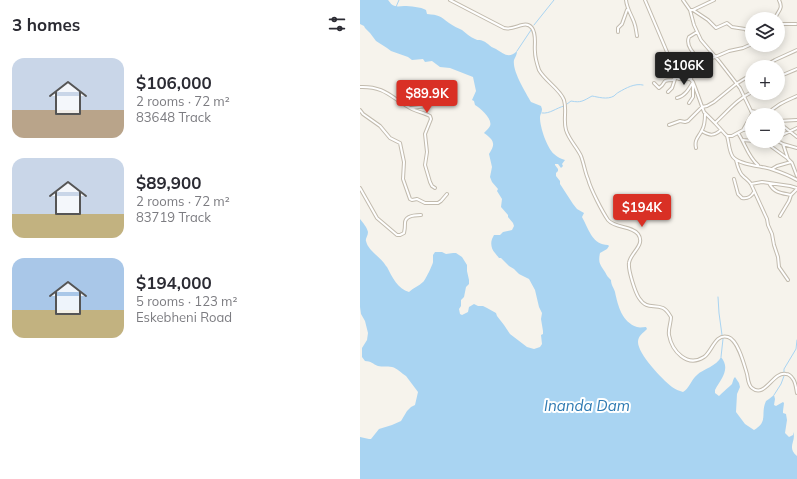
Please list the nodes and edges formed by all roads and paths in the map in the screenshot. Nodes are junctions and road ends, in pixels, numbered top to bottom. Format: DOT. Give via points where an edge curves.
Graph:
graph roads {
  1 [pos="450,0"];
  2 [pos="626,0"];
  3 [pos="645,0"];
  4 [pos="683,0"];
  5 [pos="714,0"];
  6 [pos="780,0"];
  7 [pos="628,10"];
  8 [pos="692,10"];
  9 [pos="778,12"];
  10 [pos="785,24"];
  11 [pos="796,24"];
  12 [pos="745,29"];
  13 [pos="618,32"];
  14 [pos="697,32"];
  15 [pos="637,36"];
  16 [pos="745,47"];
  17 [pos="797,50"];
  18 [pos="715,57"];
  19 [pos="775,60"];
  20 [pos="701,61"];
  21 [pos="797,69"];
  22 [pos="785,74"];
  23 [pos="675,78"];
  24 [pos="745,78"];
  25 [pos="692,82"];
  26 [pos="654,83"];
  27 [pos="736,84"];
  28 [pos="360,87"];
  29 [pos="668,92"];
  30 [pos="744,96"];
  31 [pos="797,96"];
  32 [pos="434,98"];
  33 [pos="677,98"];
  34 [pos="689,103"];
  35 [pos="702,107"];
  36 [pos="410,108"];
  37 [pos="750,108"];
  38 [pos="774,108"];
  39 [pos="360,110"];
  40 [pos="705,114"];
  41 [pos="797,120"];
  42 [pos="785,121"];
  43 [pos="715,123"];
  44 [pos="669,126"];
  45 [pos="745,126"];
  46 [pos="785,128"];
  47 [pos="797,128"];
  48 [pos="702,130"];
  49 [pos="721,130"];
  50 [pos="743,130"];
  51 [pos="789,132"];
  52 [pos="738,133"];
  53 [pos="785,134"];
  54 [pos="727,136"];
  55 [pos="797,137"];
  56 [pos="744,140"];
  57 [pos="785,145"];
  58 [pos="696,148"];
  59 [pos="784,148"];
  60 [pos="797,148"];
  61 [pos="787,158"];
  62 [pos="736,160"];
  63 [pos="791,162"];
  64 [pos="760,166"];
  65 [pos="772,169"];
  66 [pos="797,176"];
  67 [pos="734,179"];
  68 [pos="797,180"];
  69 [pos="769,183"];
  70 [pos="751,184"];
  71 [pos="360,188"];
  72 [pos="435,188"];
  73 [pos="797,188"];
  74 [pos="754,192"];
  75 [pos="447,194"];
  76 [pos="791,195"];
  77 [pos="421,215"];
  78 [pos="780,216"];
  79 [pos="788,280"];
  80 [pos="797,393"];
  1 -- 80 [label="street" via="504,28 529,25 533,30 537,64 564,100 565,129 582,157 588,181 596,198 611,223 632,229 639,236 639,244 629,260 629,270 642,301 651,307 663,308 671,317 669,334 676,352 694,361 706,356 720,337 728,337 734,340 753,388 764,389 783,373 793,378"];
  2 -- 7 [label="street"];
  3 -- 23 [label="street" via="667,52 670,71"];
  4 -- 8 [label="street"];
  5 -- 8 [label="street"];
  6 -- 9 [label="street" via="781,9"];
  7 -- 13 [label="street"];
  7 -- 15 [label="street" via="635,24"];
  8 -- 12 [label="street" via="716,28 727,23 732,27"];
  8 -- 14 [label="street"];
  10 -- 11 [label="street"];
  14 -- 18 [label="street"];
  14 -- 20 [label="street" via="689,37 688,42 691,50"];
  16 -- 18 [label="street"];
  17 -- 19 [label="street"];
  18 -- 20 [label="street"];
  18 -- 27 [label="street"];
  20 -- 25 [label="street" via="692,70"];
  21 -- 22 [label="street"];
  23 -- 25 [label="street"];
  23 -- 26 [label="street" via="664,81 659,88"];
  23 -- 29 [label="street"];
  24 -- 27 [label="street"];
  25 -- 33 [label="street" via="686,93"];
  25 -- 34 [label="street" via="692,97"];
  25 -- 35 [label="street"];
  27 -- 30 [label="street"];
  27 -- 35 [label="street" via="714,102"];
  28 -- 36 [label="street" via="380,89"];
  30 -- 37 [label="street"];
  30 -- 43 [label="street"];
  31 -- 38 [label="street"];
  32 -- 36 [label="street" via="427,106"];
  35 -- 40 [label="street"];
  35 -- 44 [label="street" via="688,121 680,121"];
  36 -- 72 [label="street" via="430,115 431,118 425,134 425,165 430,182"];
  39 -- 75 [label="street" via="390,138 400,143 404,162 403,179 410,199 438,203"];
  40 -- 43 [label="street"];
  40 -- 48 [label="street"];
  41 -- 42 [label="street"];
  43 -- 49 [label="street"];
  45 -- 50 [label="street"];
  46 -- 51 [label="street"];
  47 -- 51 [label="street"];
  48 -- 49 [label="street" via="715,134"];
  48 -- 58 [label="street" via="696,139"];
  49 -- 54 [label="street"];
  50 -- 52 [label="street"];
  51 -- 53 [label="street"];
  51 -- 55 [label="street"];
  52 -- 54 [label="street"];
  52 -- 56 [label="street"];
  54 -- 62 [label="street" via="731,153"];
  56 -- 61 [label="street" via="765,142"];
  56 -- 64 [label="street" via="753,159"];
  57 -- 60 [label="street"];
  59 -- 61 [label="street"];
  61 -- 63 [label="street"];
  62 -- 64 [label="street"];
  62 -- 70 [label="street" via="742,176"];
  63 -- 65 [label="street"];
  63 -- 66 [label="street"];
  64 -- 65 [label="street"];
  65 -- 68 [label="street"];
  67 -- 74 [label="street" via="738,194 742,198 749,198"];
  69 -- 70 [label="street"];
  69 -- 73 [label="street"];
  69 -- 76 [label="street" via="775,191"];
  70 -- 74 [label="street"];
  71 -- 77 [label="street" via="378,218 397,235 404,233 407,218"];
  73 -- 76 [label="street"];
  74 -- 79 [label="street" via="767,219 779,267"];
  76 -- 78 [label="street"];
}
